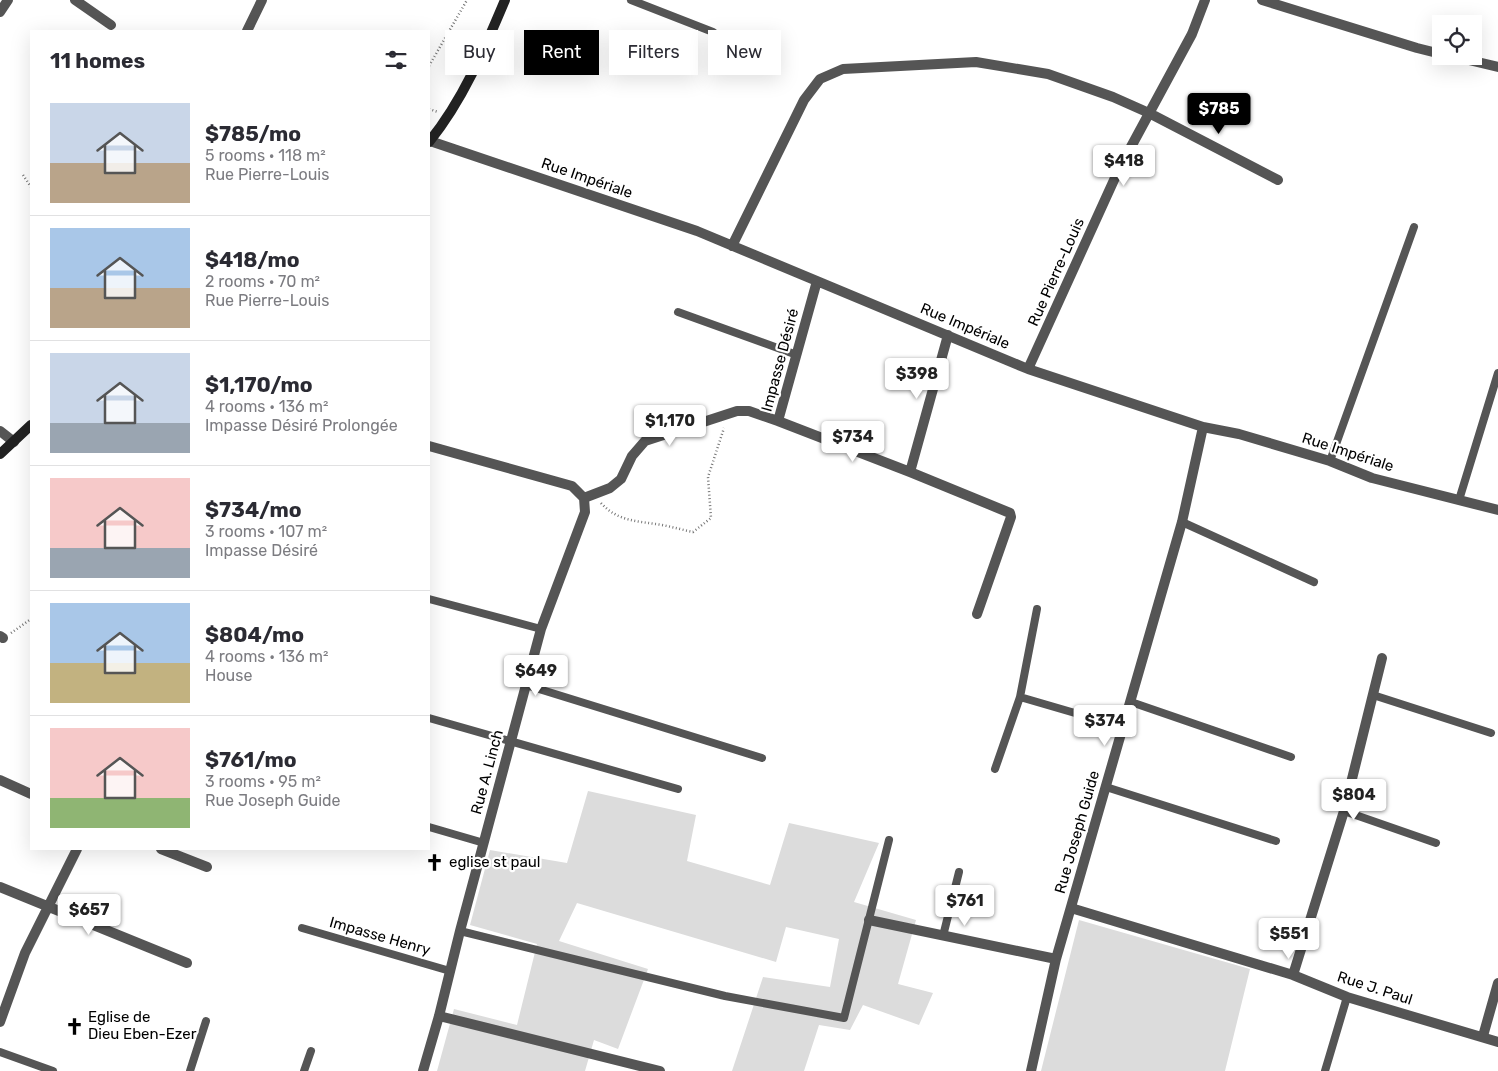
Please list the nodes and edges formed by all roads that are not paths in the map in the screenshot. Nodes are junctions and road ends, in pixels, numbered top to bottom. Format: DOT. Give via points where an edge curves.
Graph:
graph roads {
  1 [pos="8,0"];
  2 [pos="75,0"];
  3 [pos="262,0"];
  4 [pos="505,0"];
  5 [pos="631,0"];
  6 [pos="1205,0"];
  7 [pos="1262,0"];
  8 [pos="0,12"];
  9 [pos="111,25"];
  10 [pos="247,30"];
  11 [pos="708,30"];
  12 [pos="1432,52"];
  13 [pos="1482,63"];
  14 [pos="1498,67"];
  15 [pos="1149,113"];
  16 [pos="430,141"];
  17 [pos="430,142"];
  18 [pos="1278,180"];
  19 [pos="1414,226"];
  20 [pos="732,246"];
  21 [pos="817,281"];
  22 [pos="678,312"];
  23 [pos="948,335"];
  24 [pos="797,355"];
  25 [pos="1028,369"];
  26 [pos="1498,373"];
  27 [pos="778,421"];
  28 [pos="30,426"];
  29 [pos="1202,428"];
  30 [pos="0,431"];
  31 [pos="14,442"];
  32 [pos="430,446"];
  33 [pos="0,454"];
  34 [pos="1330,462"];
  35 [pos="910,472"];
  36 [pos="588,496"];
  37 [pos="1459,500"];
  38 [pos="1498,510"];
  39 [pos="1182,522"];
  40 [pos="1314,582"];
  41 [pos="430,600"];
  42 [pos="1038,609"];
  43 [pos="977,614"];
  44 [pos="541,629"];
  45 [pos="1382,658"];
  46 [pos="526,685"];
  47 [pos="1373,695"];
  48 [pos="1020,697"];
  49 [pos="1131,702"];
  50 [pos="430,718"];
  51 [pos="1124,727"];
  52 [pos="1491,733"];
  53 [pos="510,742"];
  54 [pos="1291,757"];
  55 [pos="762,758"];
  56 [pos="995,769"];
  57 [pos="0,780"];
  58 [pos="1106,787"];
  59 [pos="678,790"];
  60 [pos="30,794"];
  61 [pos="1344,811"];
  62 [pos="430,828"];
  63 [pos="888,840"];
  64 [pos="1276,841"];
  65 [pos="484,843"];
  66 [pos="1436,843"];
  67 [pos="77,850"];
  68 [pos="164,850"];
  69 [pos="207,867"];
  70 [pos="959,872"];
  71 [pos="0,887"];
  72 [pos="49,906"];
  73 [pos="1071,908"];
  74 [pos="869,920"];
  75 [pos="302,928"];
  76 [pos="460,931"];
  77 [pos="943,936"];
  78 [pos="1056,959"];
  79 [pos="187,963"];
  80 [pos="450,971"];
  81 [pos="1293,975"];
  82 [pos="1498,982"];
  83 [pos="1347,997"];
  84 [pos="439,1016"];
  85 [pos="206,1021"];
  86 [pos="0,1022"];
  87 [pos="1483,1036"];
  88 [pos="1498,1042"];
  89 [pos="311,1051"];
  90 [pos="0,1052"];
  91 [pos="53,1071"];
  92 [pos="190,1071"];
  93 [pos="304,1071"];
  94 [pos="423,1071"];
  95 [pos="660,1071"];
  96 [pos="1031,1071"];
  97 [pos="1325,1071"];
  1 -- 8 [label="street"];
  2 -- 9 [label="street"];
  3 -- 10 [label="street"];
  4 -- 16 [label="street" via="475,69"];
  5 -- 11 [label="lane"];
  6 -- 15 [label="street, Rue Pierre-Louis" via="1192,34"];
  7 -- 12 [label="street"];
  13 -- 14 [label="street"];
  15 -- 18 [label="street"];
  15 -- 20 [label="street" via="1048,74 976,62 843,69 820,79 804,100"];
  15 -- 25 [label="street, Rue Pierre-Louis" via="1119,169"];
  17 -- 20 [label="street, Rue Impériale" via="697,231"];
  19 -- 34 [label="lane"];
  20 -- 21 [label="street, Rue Impériale"];
  21 -- 23 [label="street, Rue Impériale"];
  21 -- 24 [label="street, Impasse Désiré"];
  22 -- 24 [label="lane"];
  23 -- 25 [label="street, Rue Impériale"];
  23 -- 35 [label="street"];
  24 -- 27 [label="street, Impasse Désiré"];
  25 -- 29 [label="street, Rue Impériale"];
  26 -- 37 [label="lane"];
  27 -- 35 [label="street, Impasse Désiré"];
  27 -- 36 [label="street" via="749,411 737,411 645,441 632,456 621,479 610,488"];
  28 -- 31 [label="street"];
  29 -- 34 [label="street, Rue Impériale" via="1239,434"];
  29 -- 39 [label="street, Rue Joseph Guide"];
  30 -- 31 [label="street"];
  31 -- 33 [label="street"];
  32 -- 36 [label="street" via="572,486"];
  34 -- 37 [label="street, Rue Impériale" via="1372,478"];
  35 -- 43 [label="street, Impasse Désiré" via="1012,515"];
  36 -- 44 [label="street, Rue A. Linch" via="585,512"];
  37 -- 38 [label="street, Rue Impériale"];
  39 -- 40 [label="lane"];
  39 -- 49 [label="street, Rue Joseph Guide"];
  41 -- 44 [label="lane"];
  42 -- 48 [label="lane"];
  44 -- 46 [label="street, Rue A. Linch"];
  45 -- 47 [label="street"];
  46 -- 53 [label="street, Rue A. Linch"];
  46 -- 55 [label="lane"];
  47 -- 52 [label="lane"];
  47 -- 61 [label="street"];
  48 -- 51 [label="lane"];
  48 -- 56 [label="lane"];
  49 -- 51 [label="street, Rue Joseph Guide"];
  49 -- 54 [label="lane"];
  50 -- 53 [label="lane"];
  51 -- 58 [label="street, Rue Joseph Guide"];
  53 -- 59 [label="lane"];
  53 -- 65 [label="street, Rue A. Linch"];
  57 -- 60 [label="street"];
  58 -- 64 [label="lane"];
  58 -- 73 [label="street, Rue Joseph Guide"];
  61 -- 66 [label="lane"];
  61 -- 81 [label="street"];
  62 -- 65 [label="lane"];
  63 -- 74 [label="lane"];
  65 -- 76 [label="street, Rue A. Linch"];
  67 -- 72 [label="street"];
  68 -- 69 [label="street"];
  70 -- 77 [label="lane"];
  71 -- 72 [label="street"];
  72 -- 79 [label="street"];
  72 -- 86 [label="street" via="25,953"];
  73 -- 78 [label="street, Rue Joseph Guide"];
  73 -- 81 [label="street, Rue J. Paul"];
  74 -- 76 [label="lane" via="844,1018 725,996"];
  74 -- 77 [label="street"];
  75 -- 80 [label="lane, Impasse Henry"];
  76 -- 80 [label="street, Rue A. Linch"];
  77 -- 78 [label="street"];
  78 -- 96 [label="street, Rue Joseph Guide"];
  80 -- 84 [label="street, Rue A. Linch"];
  81 -- 83 [label="street, Rue J. Paul"];
  82 -- 87 [label="street"];
  83 -- 87 [label="street, Rue J. Paul"];
  83 -- 97 [label="lane"];
  84 -- 94 [label="street, Rue A. Linch"];
  84 -- 95 [label="street"];
  85 -- 92 [label="lane"];
  87 -- 88 [label="street, Rue J. Paul"];
  89 -- 93 [label="lane"];
  90 -- 91 [label="lane"];
}
